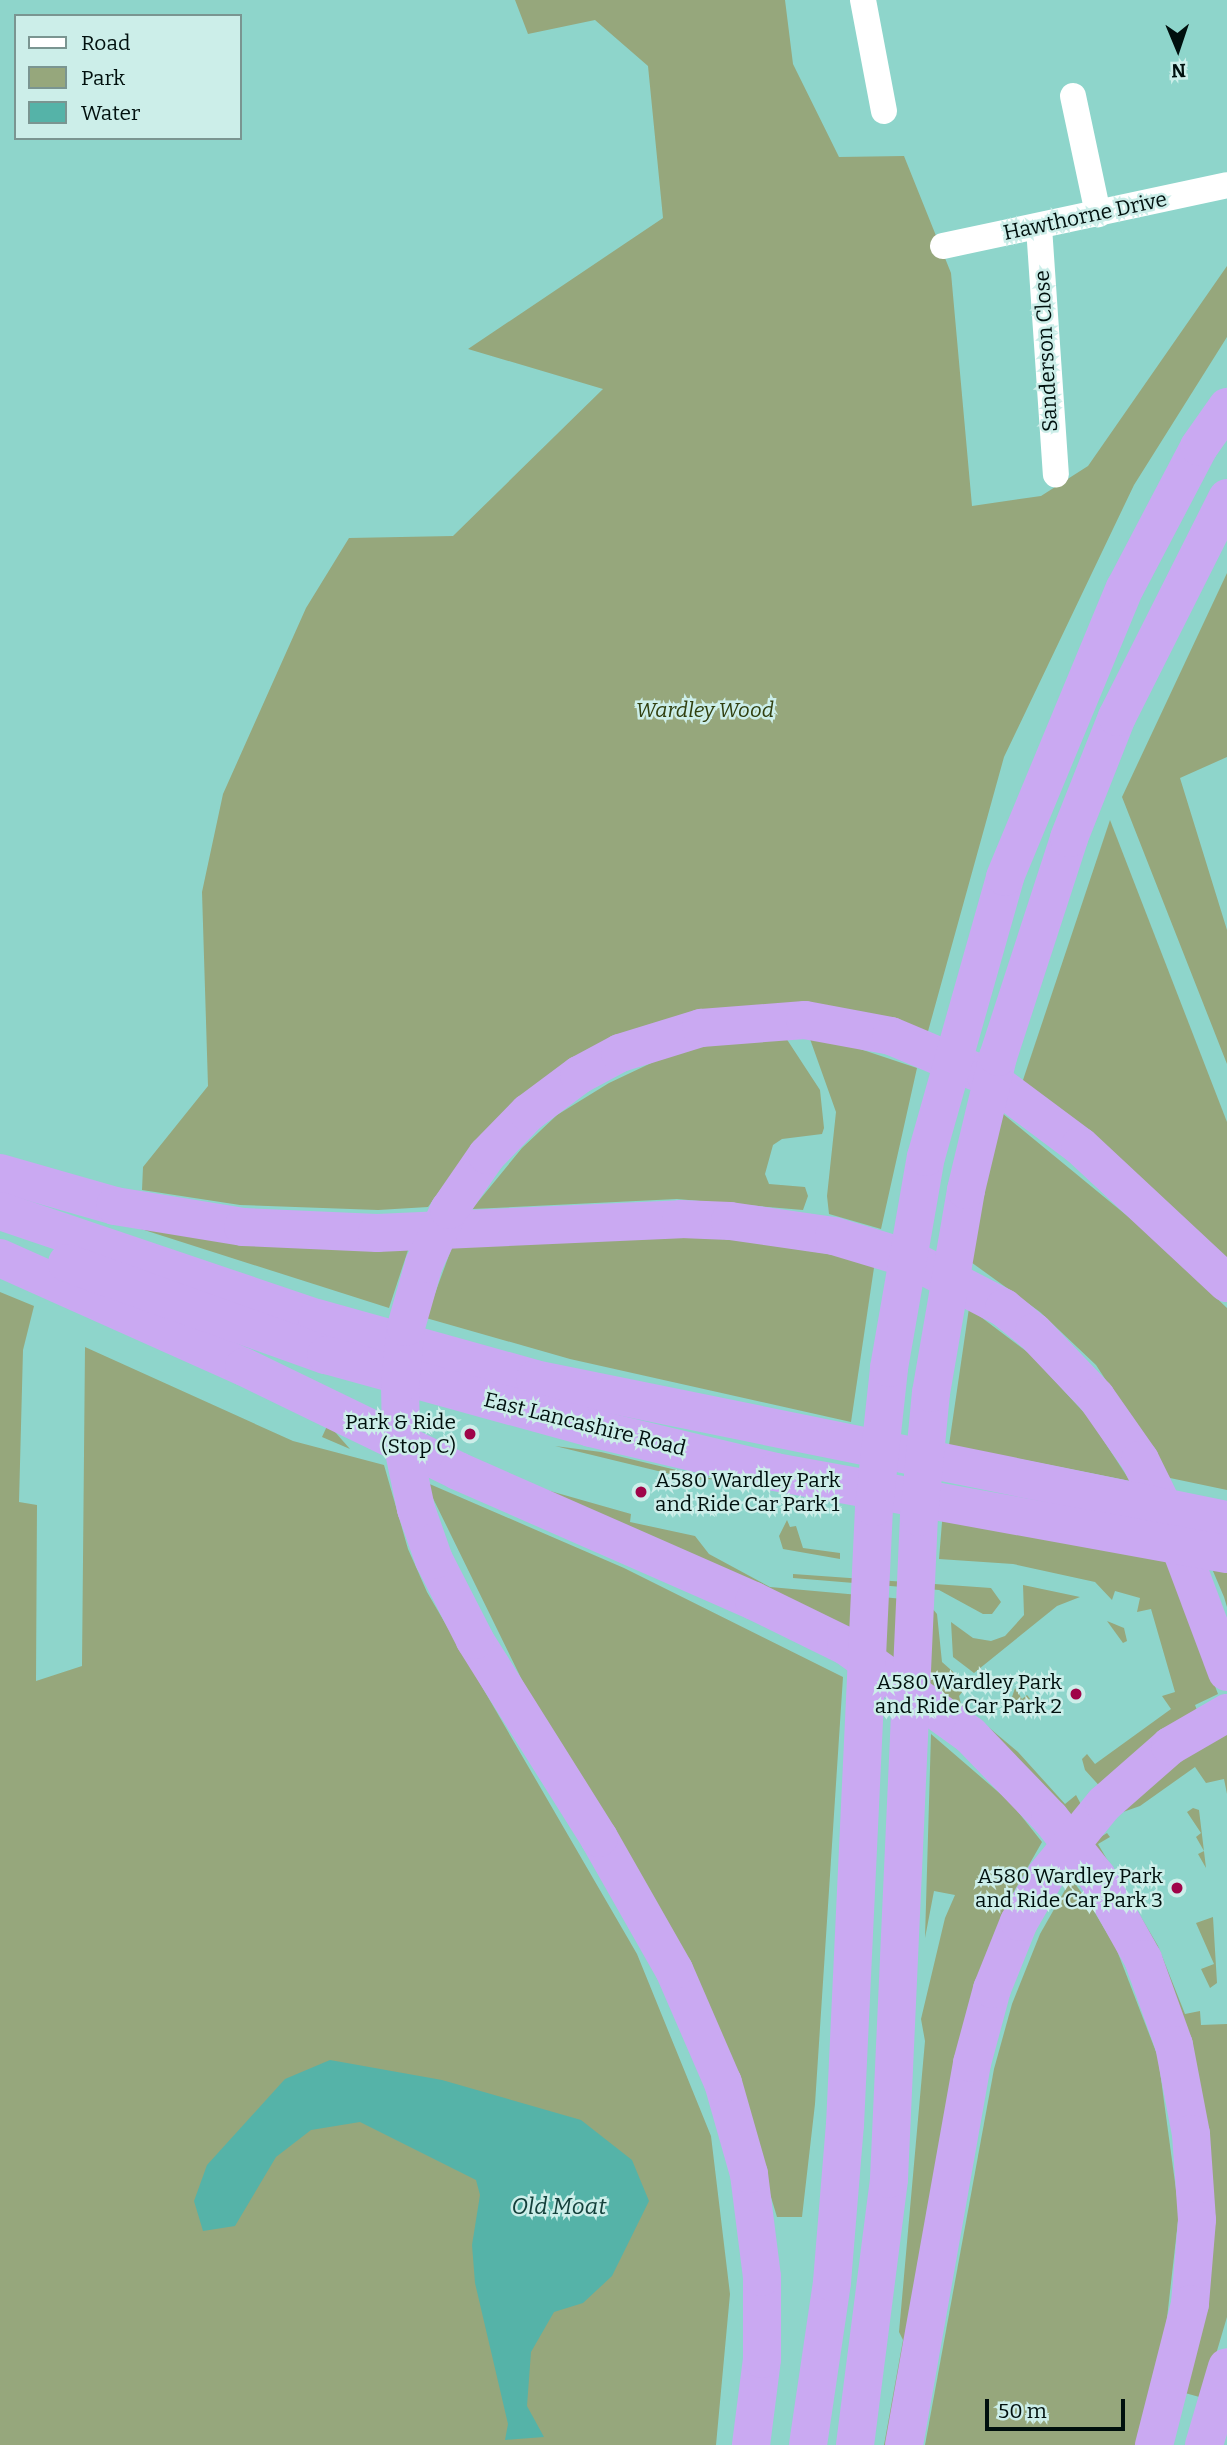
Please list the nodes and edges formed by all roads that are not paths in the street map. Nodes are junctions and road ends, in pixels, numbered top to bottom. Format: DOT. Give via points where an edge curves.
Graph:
graph roads {
  1 [pos="863,0"];
  2 [pos="1073,96"];
  3 [pos="884,111"];
  4 [pos="1227,185"];
  5 [pos="1098,214"];
  6 [pos="1039,227"];
  7 [pos="943,246"];
  8 [pos="1227,407"];
  9 [pos="1056,474"];
  10 [pos="1227,498"];
  11 [pos="0,1173"];
  12 [pos="0,1211"];
  13 [pos="0,1239"];
  14 [pos="0,1258"];
  15 [pos="1227,1283"];
  16 [pos="244,1367"];
  17 [pos="381,1370"];
  18 [pos="1227,1520"];
  19 [pos="1227,1553"];
  20 [pos="1227,1672"];
  21 [pos="1227,1713"];
  22 [pos="1227,2367"];
  23 [pos="751,2445"];
  24 [pos="808,2445"];
  25 [pos="855,2445"];
  26 [pos="904,2445"];
  27 [pos="1154,2445"];
  28 [pos="1204,2445"];
  1 -- 3 [label="street"];
  2 -- 5 [label="street"];
  4 -- 5 [label="street, Hawthorne Drive"];
  5 -- 6 [label="street, Hawthorne Drive"];
  6 -- 7 [label="street, Hawthorne Drive"];
  6 -- 9 [label="street, Sanderson Close"];
  8 -- 24 [label="highway" via="1199,447 1125,588 1004,877 926,1157 888,1368 867,1616 841,2177 832,2282"];
  10 -- 25 [label="highway" via="1117,717 1069,838 1007,1028 965,1190 931,1392 911,1637 889,2179"];
  11 -- 20 [label="highway" via="115,1206 195,1221 343,1233 681,1219 780,1226 910,1259 972,1289 1034,1332 1097,1397 1151,1483 1190,1564"];
  12 -- 18 [label="highway, East Lancashire Road" via="317,1318 508,1372"];
  13 -- 17 [label="highway, East Lancashire Road"];
  14 -- 16 [label="highway"];
  15 -- 23 [label="highway" via="1080,1146 986,1076 891,1036 821,1022 727,1023 621,1054 579,1075 528,1113 487,1155 459,1195 424,1264 404,1337 400,1419 408,1481 447,1589 649,1925 723,2083 749,2174 762,2277 762,2359"];
  16 -- 17 [label="highway"];
  16 -- 27 [label="highway" via="846,1646 970,1735 1050,1818 1097,1877 1143,1959 1166,2021 1191,2134 1197,2220 1190,2304"];
  17 -- 19 [label="highway, East Lancashire Road" via="757,1468"];
  21 -- 26 [label="highway" via="1146,1765 1096,1813 1046,1875 1001,1965 972,2063"];
  22 -- 28 [label="highway"];
}
